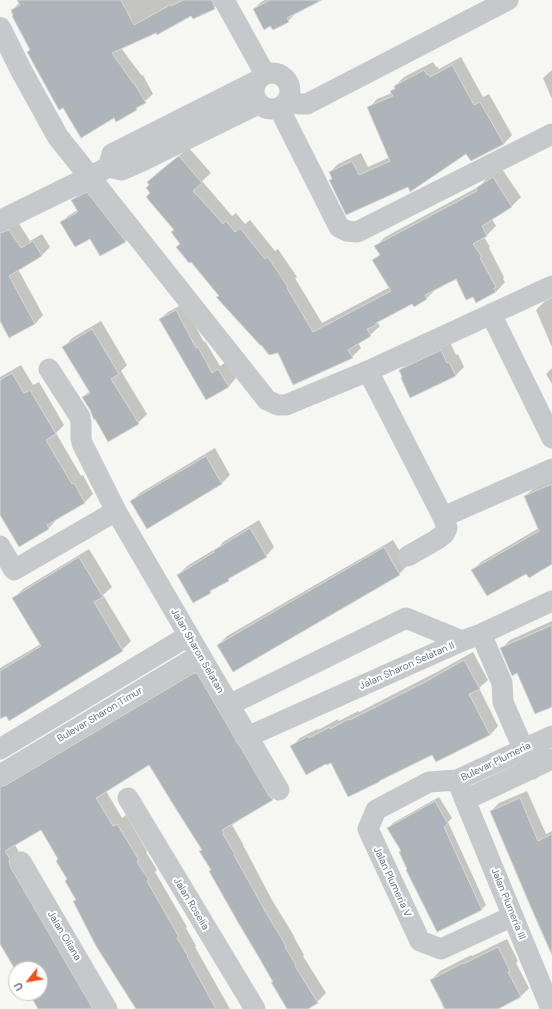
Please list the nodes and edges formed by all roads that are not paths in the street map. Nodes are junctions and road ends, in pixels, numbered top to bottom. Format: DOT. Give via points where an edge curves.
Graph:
graph roads {
  1 [pos="224,0"];
  2 [pos="508,0"];
  3 [pos="0,28"];
  4 [pos="260,78"];
  5 [pos="284,103"];
  6 [pos="258,104"];
  7 [pos="552,134"];
  8 [pos="99,172"];
  9 [pos="0,221"];
  10 [pos="552,286"];
  11 [pos="491,314"];
  12 [pos="49,369"];
  13 [pos="368,371"];
  14 [pos="552,438"];
  15 [pos="552,468"];
  16 [pos="116,511"];
  17 [pos="443,517"];
  18 [pos="0,546"];
  19 [pos="408,556"];
  20 [pos="552,601"];
  21 [pos="188,636"];
  22 [pos="471,638"];
  23 [pos="200,655"];
  24 [pos="229,705"];
  25 [pos="552,736"];
  26 [pos="247,737"];
  27 [pos="0,749"];
  28 [pos="523,749"];
  29 [pos="552,759"];
  30 [pos="532,769"];
  31 [pos="0,775"];
  32 [pos="457,780"];
  33 [pos="279,790"];
  34 [pos="128,798"];
  35 [pos="465,800"];
  36 [pos="21,862"];
  37 [pos="513,916"];
  38 [pos="107,1009"];
  39 [pos="255,1009"];
  40 [pos="551,1009"];
  1 -- 4 [label="street"];
  2 -- 5 [label="street" via="307,104"];
  3 -- 8 [label="street" via="58,137"];
  4 -- 5 [label="street" via="277,73 287,80 290,92"];
  4 -- 6 [label="street" via="253,89"];
  4 -- 8 [label="street" via="112,154"];
  5 -- 6 [label="street" via="272,110"];
  5 -- 7 [label="street" via="339,227 347,231 357,232"];
  6 -- 8 [label="street" via="122,170"];
  8 -- 9 [label="street"];
  8 -- 13 [label="street" via="267,400 278,405 286,405"];
  10 -- 11 [label="street"];
  11 -- 13 [label="street"];
  11 -- 14 [label="street"];
  12 -- 16 [label="street" via="80,417 82,443"];
  13 -- 17 [label="street"];
  15 -- 17 [label="street"];
  16 -- 18 [label="street" via="14,570"];
  16 -- 21 [label="street, Jalan Sharon Selatan"];
  17 -- 19 [label="street" via="447,528 444,534"];
  20 -- 22 [label="street"];
  21 -- 23 [label="street, Jalan Sharon Selatan"];
  21 -- 27 [label="street"];
  22 -- 24 [label="street, Jalan Sharon Selatan II" via="406,618"];
  22 -- 26 [label="street, Jalan Sharon Selatan II"];
  22 -- 28 [label="street" via="502,683 503,702"];
  23 -- 24 [label="street, Jalan Sharon Selatan"];
  23 -- 31 [label="street, Bulevar Sharon Timur"];
  24 -- 26 [label="street, Jalan Sharon Selatan"];
  25 -- 28 [label="street, Bulevar Plumeria"];
  26 -- 33 [label="street, Jalan Sharon Selatan"];
  28 -- 30 [label="street"];
  28 -- 32 [label="street, Bulevar Plumeria"];
  29 -- 30 [label="street, Bulevar Plumeria"];
  30 -- 35 [label="street, Bulevar Plumeria"];
  32 -- 35 [label="street, Bulevar Plumeria"];
  32 -- 37 [label="street, Jalan Plumeria V" via="429,782 376,810 368,830 420,941 441,949"];
  34 -- 39 [label="street, Jalan Roselia"];
  35 -- 37 [label="street, Jalan Plumeria III"];
  36 -- 38 [label="street, Jalan Oliana"];
  37 -- 40 [label="street, Jalan Plumeria III"];
}
